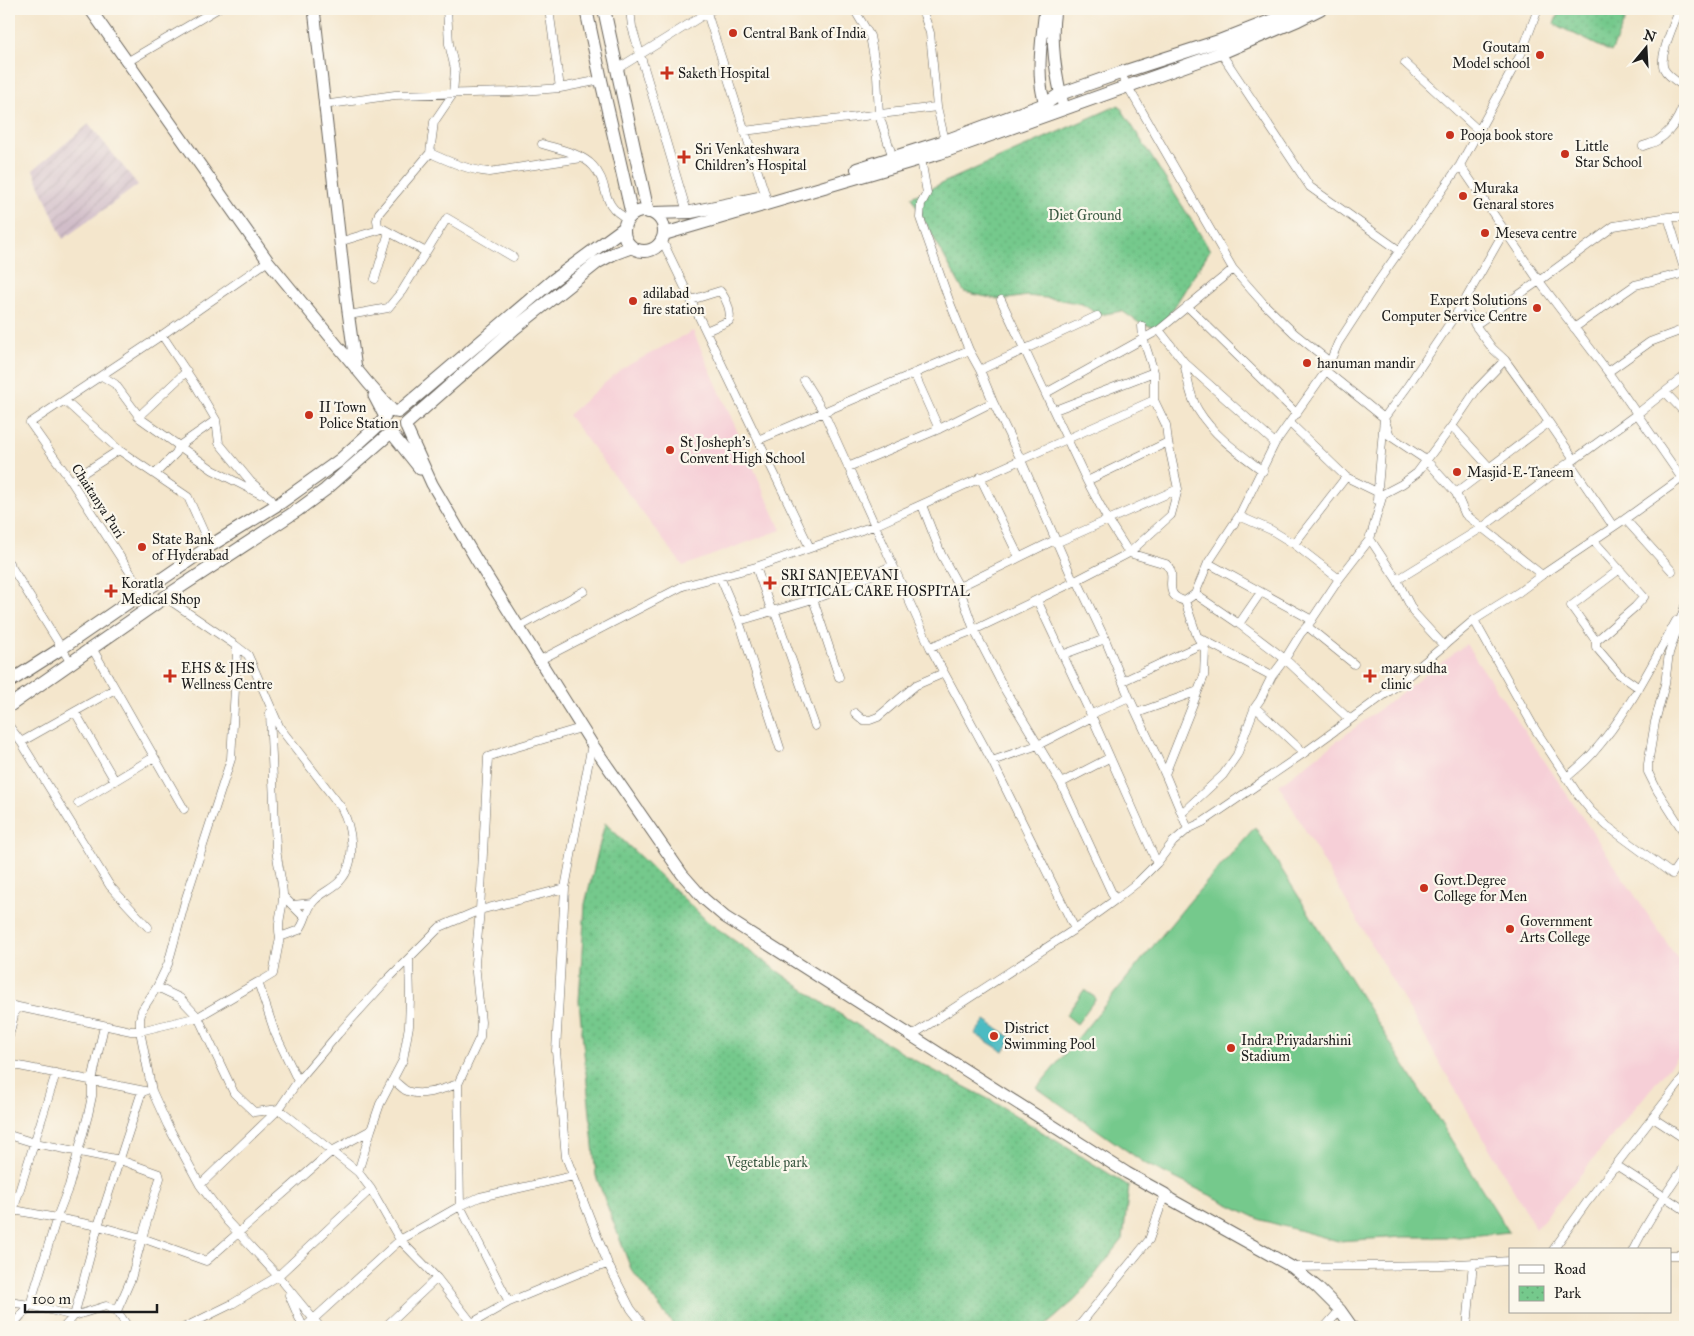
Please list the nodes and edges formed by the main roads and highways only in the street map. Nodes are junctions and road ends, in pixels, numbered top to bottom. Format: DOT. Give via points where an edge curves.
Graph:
graph roads {
  1 [pos="90,9"];
  2 [pos="314,9"];
  3 [pos="586,9"];
  4 [pos="604,9"];
  5 [pos="1045,9"];
  6 [pos="1055,9"];
  7 [pos="1302,9"];
  8 [pos="1320,9"];
  9 [pos="1060,94"];
  10 [pos="1047,109"];
  11 [pos="1064,109"];
  12 [pos="650,212"];
  13 [pos="628,221"];
  14 [pos="663,237"];
  15 [pos="632,247"];
  16 [pos="356,369"];
  17 [pos="390,416"];
  18 [pos="406,426"];
  19 [pos="391,435"];
  20 [pos="432,484"];
  21 [pos="9,682"];
  22 [pos="9,706"];
  23 [pos="1352,1327"];
  1 -- 16 [label="main road" via="268,261"];
  2 -- 16 [label="main road"];
  3 -- 13 [label="main road"];
  4 -- 12 [label="main road"];
  5 -- 10 [label="main road" via="1040,51"];
  6 -- 9 [label="main road" via="1053,38"];
  7 -- 9 [label="main road" via="1219,41"];
  8 -- 11 [label="main road" via="1221,53"];
  9 -- 10 [label="main road"];
  9 -- 11 [label="main road"];
  10 -- 11 [label="main road"];
  10 -- 12 [label="main road" via="766,197 687,212"];
  10 -- 14 [label="main road" via="954,148"];
  12 -- 13 [label="main road" via="640,212"];
  12 -- 14 [label="main road" via="662,222"];
  13 -- 15 [label="main road" via="626,238"];
  13 -- 17 [label="main road"];
  14 -- 15 [label="main road" via="659,245 649,250"];
  15 -- 18 [label="main road" via="598,262 515,328"];
  16 -- 17 [label="main road"];
  17 -- 18 [label="main road" via="404,416"];
  17 -- 19 [label="main road" via="384,428"];
  17 -- 21 [label="main road" via="340,460"];
  18 -- 19 [label="main road" via="401,434"];
  18 -- 20 [label="main road"];
  19 -- 20 [label="main road"];
  19 -- 22 [label="main road" via="298,510 165,597"];
  20 -- 23 [label="main road" via="581,728 682,874 704,899 725,917 1127,1173 1292,1267 1317,1287"];
}
